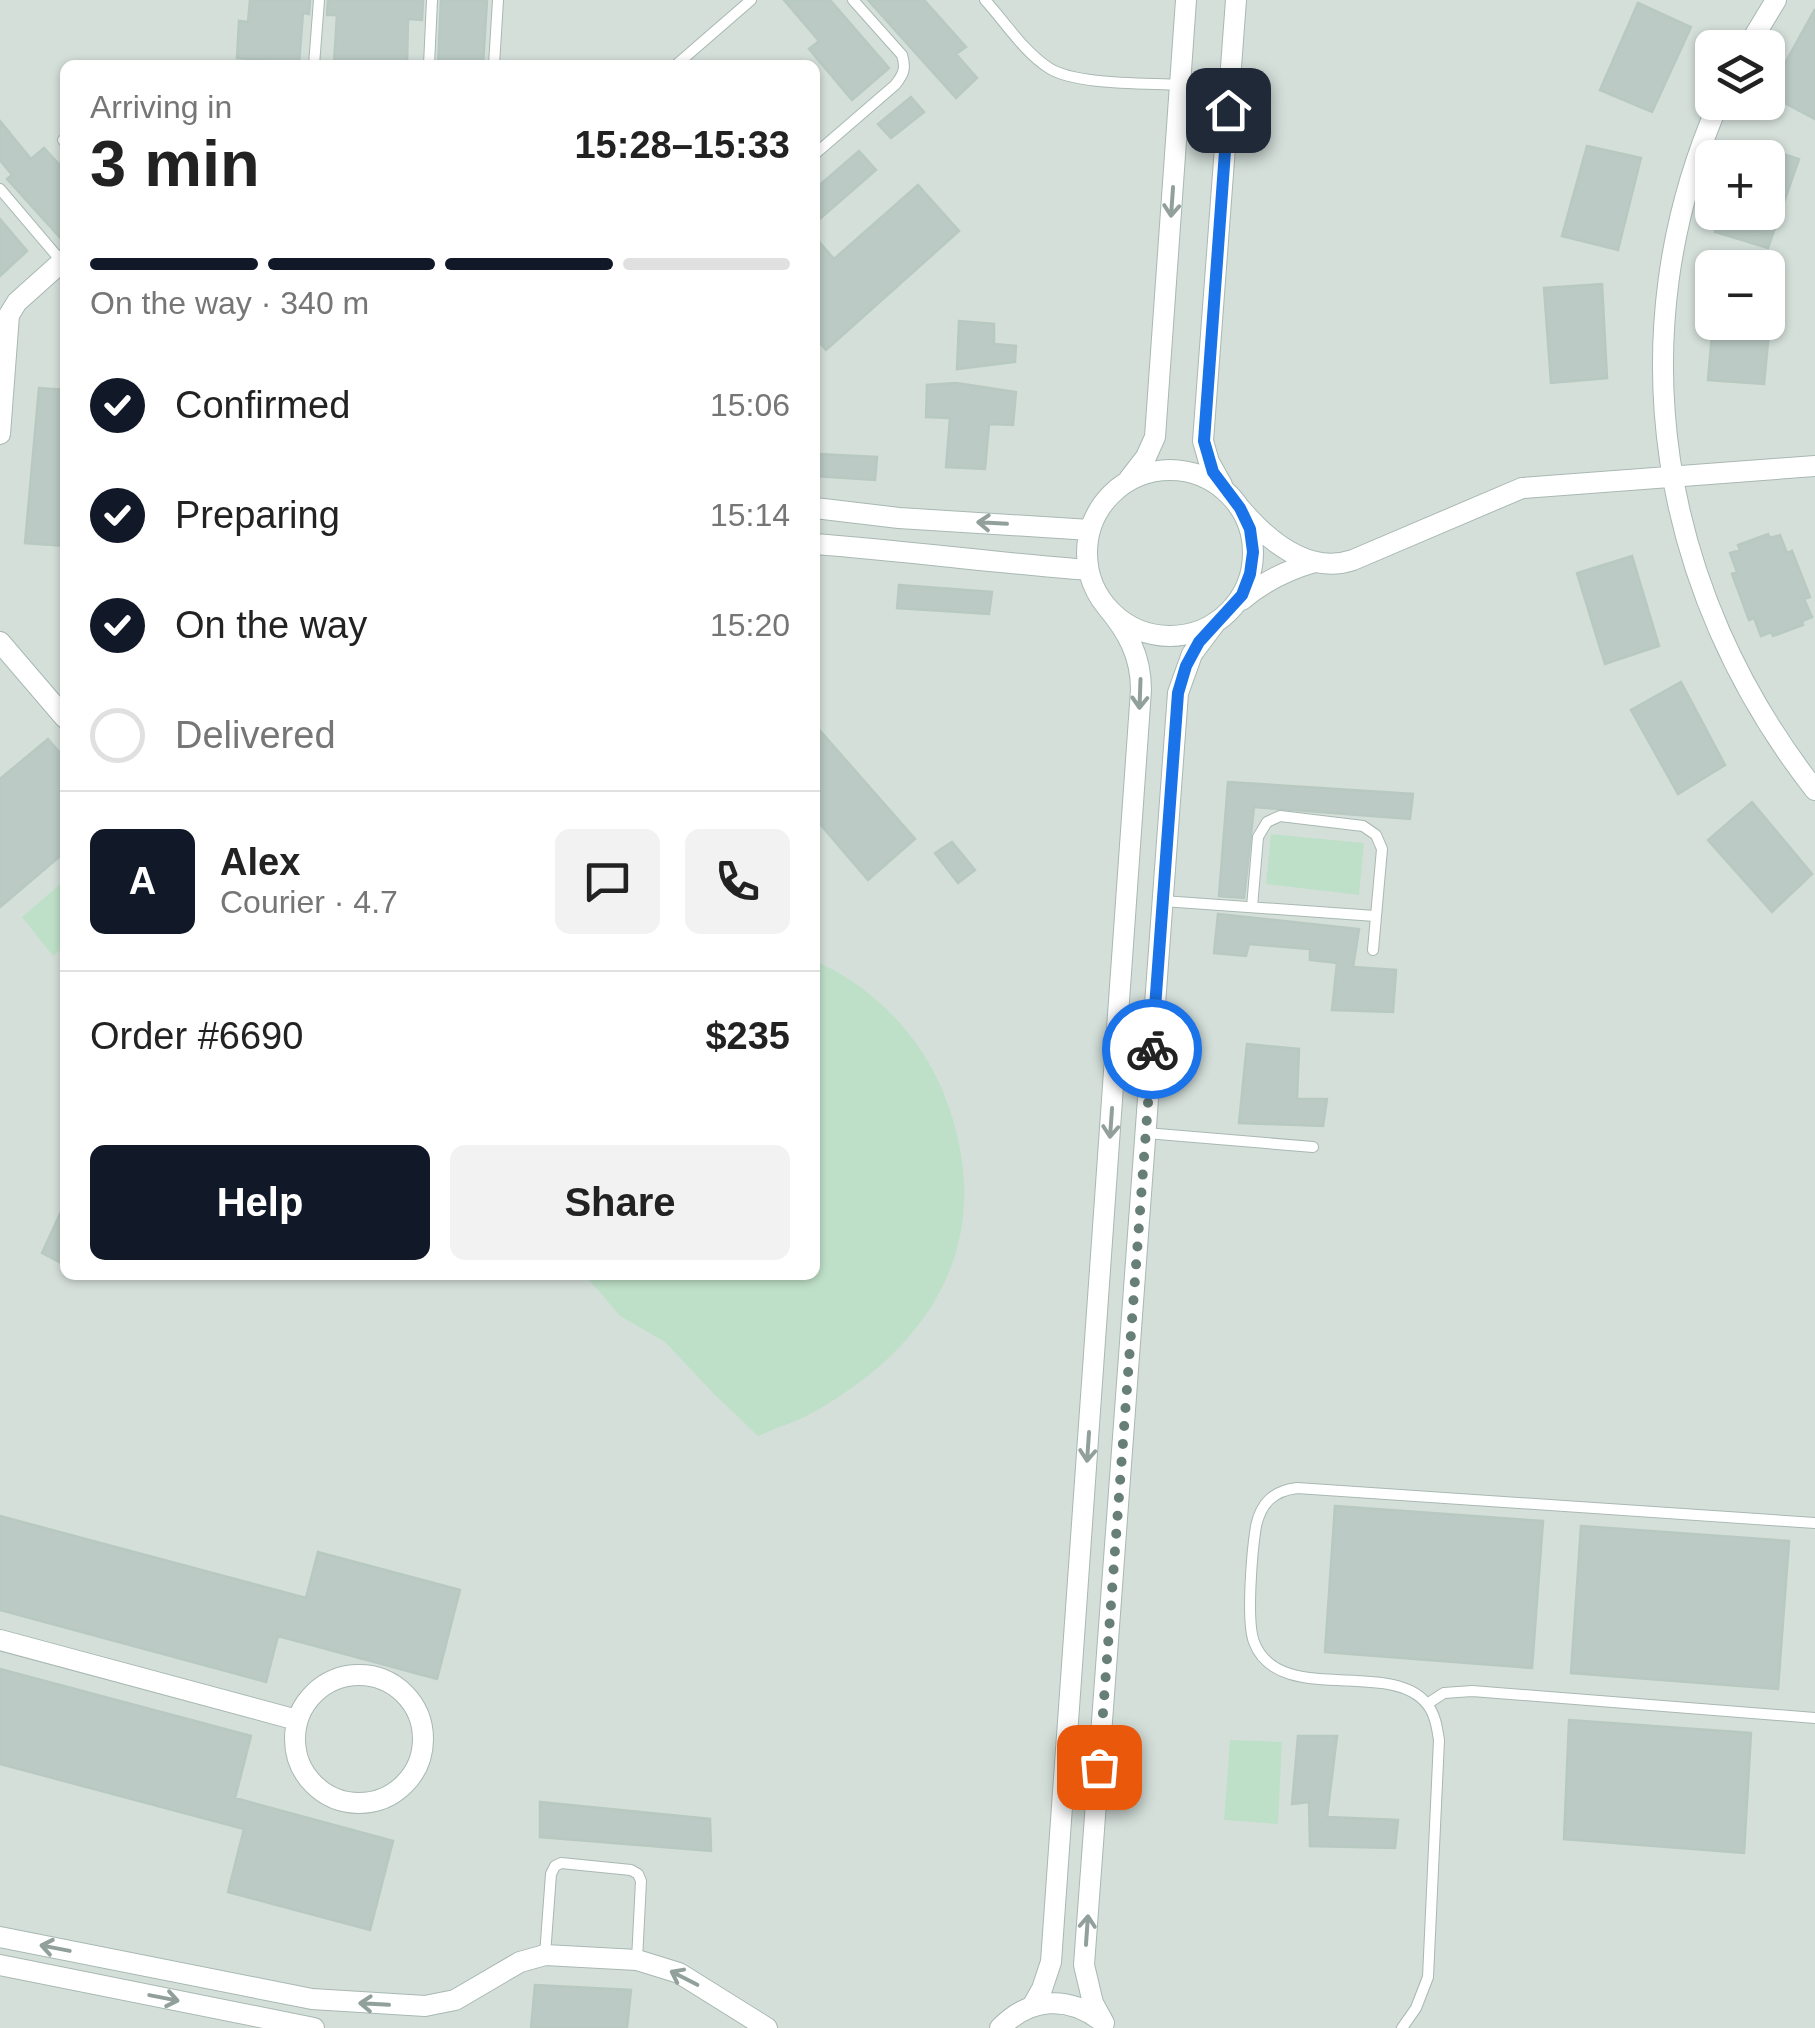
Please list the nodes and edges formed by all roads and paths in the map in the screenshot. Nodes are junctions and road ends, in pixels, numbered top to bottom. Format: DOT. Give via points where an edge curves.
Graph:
graph roads {
  1 [pos="318,0"];
  2 [pos="432,0"];
  3 [pos="498,0"];
  4 [pos="751,0"];
  5 [pos="853,0"];
  6 [pos="985,0"];
  7 [pos="1186,0"];
  8 [pos="1236,0"];
  9 [pos="1776,0"];
  10 [pos="1758,30"];
  11 [pos="314,60"];
  12 [pos="428,60"];
  13 [pos="494,60"];
  14 [pos="682,60"];
  15 [pos="1180,85"];
  16 [pos="1713,120"];
  17 [pos="820,150"];
  18 [pos="0,188"];
  19 [pos="60,256"];
  20 [pos="60,264"];
  21 [pos="0,434"];
  22 [pos="1815,466"];
  23 [pos="1672,478"];
  24 [pos="1126,482"];
  25 [pos="1226,491"];
  26 [pos="1240,508"];
  27 [pos="820,509"];
  28 [pos="899,518"];
  29 [pos="1090,530"];
  30 [pos="820,544"];
  31 [pos="897,550"];
  32 [pos="1315,562"];
  33 [pos="1088,570"];
  34 [pos="1106,606"];
  35 [pos="1222,617"];
  36 [pos="0,642"];
  37 [pos="60,712"];
  38 [pos="1815,790"];
  39 [pos="1162,901"];
  40 [pos="1252,907"];
  41 [pos="1375,916"];
  42 [pos="1373,950"];
  43 [pos="1146,1133"];
  44 [pos="1313,1147"];
  45 [pos="1815,1523"];
  46 [pos="0,1640"];
  47 [pos="1427,1704"];
  48 [pos="1815,1718"];
  49 [pos="297,1720"];
  50 [pos="0,1936"];
  51 [pos="546,1955"];
  52 [pos="637,1960"];
  53 [pos="0,1965"];
  54 [pos="1033,2006"];
  55 [pos="1106,2026"];
  56 [pos="1000,2027"];
  57 [pos="314,2028"];
  58 [pos="767,2028"];
  59 [pos="1402,2028"];
  1 -- 11 [label="lane"];
  2 -- 12 [label="lane"];
  3 -- 13 [label="lane"];
  4 -- 14 [label="lane"];
  5 -- 17 [label="lane" via="902,55 903,76"];
  6 -- 15 [label="lane" via="1033,54 1062,75"];
  7 -- 15 [label="street"];
  8 -- 25 [label="street" via="1204,441"];
  9 -- 10 [label="street"];
  15 -- 24 [label="street, one-way" via="1154,437"];
  16 -- 23 [label="street" via="1682,210 1666,299 1663,389"];
  18 -- 19 [label="lane"];
  20 -- 21 [label="street" via="9,315"];
  22 -- 23 [label="street"];
  23 -- 32 [label="street" via="1522,488 1354,560"];
  23 -- 38 [label="street" via="1692,562 1723,643 1764,718"];
  24 -- 25 [label="street" via="1166,469 1208,478"];
  24 -- 29 [label="street"];
  25 -- 26 [label="street"];
  26 -- 32 [label="street" via="1272,540"];
  26 -- 35 [label="street" via="1250,529 1250,574"];
  27 -- 28 [label="street"];
  29 -- 28 [label="street, one-way"];
  28 -- 31 [label="street"];
  29 -- 33 [label="street"];
  30 -- 31 [label="street"];
  31 -- 33 [label="street"];
  32 -- 35 [label="street" via="1265,582"];
  33 -- 34 [label="street"];
  34 -- 35 [label="street" via="1158,635 1188,633"];
  34 -- 54 [label="street, one-way" via="1132,641 1141,690 1051,1962"];
  35 -- 39 [label="street" via="1192,654 1178,693"];
  36 -- 37 [label="street"];
  39 -- 40 [label="lane"];
  39 -- 43 [label="street"];
  40 -- 41 [label="lane"];
  40 -- 41 [label="lane" via="1258,837 1280,816 1363,826 1376,834 1382,849"];
  41 -- 42 [label="lane"];
  43 -- 44 [label="lane"];
  55 -- 43 [label="street, one-way" via="1084,1965"];
  45 -- 47 [label="lane" via="1297,1488 1268,1498 1255,1533 1250,1622 1263,1658 1302,1678 1390,1684"];
  46 -- 49 [label="street"];
  47 -- 48 [label="lane" via="1472,1691"];
  47 -- 59 [label="lane" via="1439,1740 1428,1976"];
  49 -- 49 [label="street" via="298,1762 326,1794 367,1803 388,1797 417,1768 423,1747 415,1706 382,1678 340,1676 306,1701"];
  51 -- 50 [label="street, one-way" via="520,1962 455,2000 406,2006 312,2000"];
  51 -- 52 [label="street"];
  51 -- 52 [label="lane" via="551,1874 560,1863 638,1874"];
  58 -- 52 [label="street, one-way" via="679,1973"];
  53 -- 57 [label="street, one-way"];
  54 -- 55 [label="street" via="1071,2004"];
  54 -- 56 [label="street"];
}
